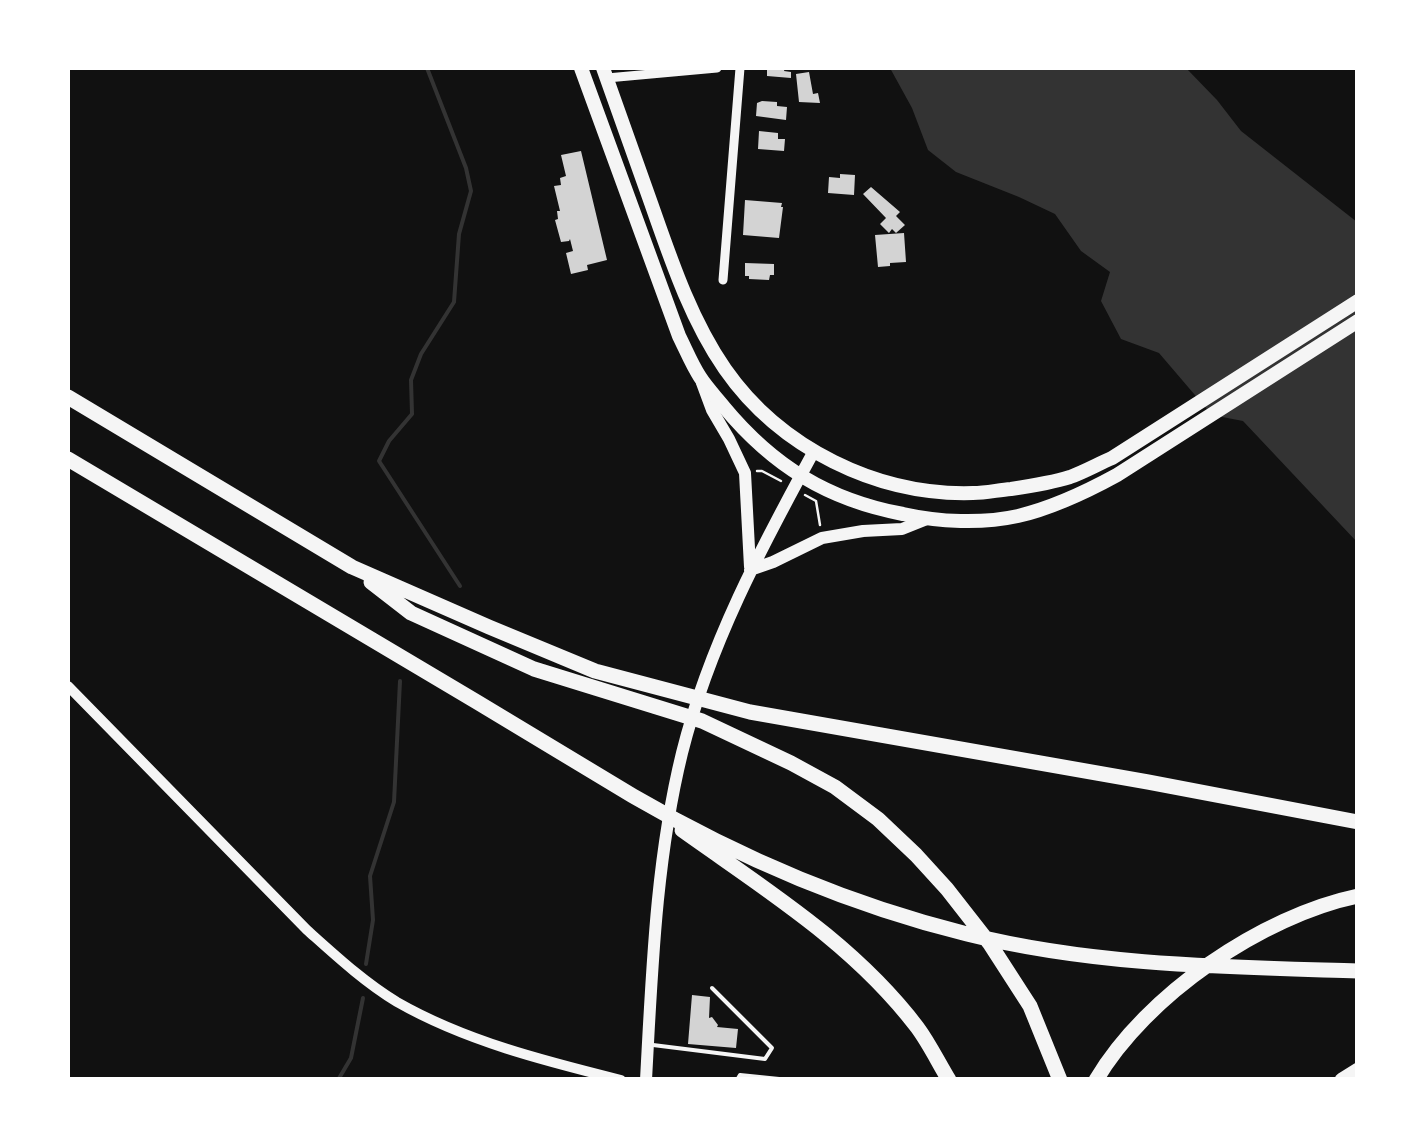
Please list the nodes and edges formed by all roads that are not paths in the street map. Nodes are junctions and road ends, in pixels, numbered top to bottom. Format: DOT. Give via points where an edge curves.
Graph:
graph roads {
  1 [pos="581,68"];
  2 [pos="717,68"];
  3 [pos="740,68"];
  4 [pos="605,73"];
  5 [pos="724,280"];
  6 [pos="1358,301"];
  7 [pos="1358,320"];
  8 [pos="700,378"];
  9 [pos="68,397"];
  10 [pos="814,452"];
  11 [pos="68,459"];
  12 [pos="800,477"];
  13 [pos="927,519"];
  14 [pos="352,567"];
  15 [pos="750,570"];
  16 [pos="68,686"];
  17 [pos="634,796"];
  18 [pos="1358,822"];
  19 [pos="1358,896"];
  20 [pos="1358,971"];
  21 [pos="712,988"];
  22 [pos="648,1044"];
  23 [pos="1358,1070"];
  24 [pos="1058,1074"];
  25 [pos="620,1080"];
  26 [pos="646,1080"];
  27 [pos="737,1080"];
  28 [pos="788,1080"];
  29 [pos="948,1080"];
  30 [pos="1096,1080"];
  31 [pos="1342,1080"];
  1 -- 8 [label="main road" via="678,336"];
  2 -- 4 [label="street"];
  3 -- 5 [label="street"];
  4 -- 10 [label="main road" via="676,272 714,350 743,393"];
  6 -- 10 [label="main road" via="1112,458 1044,484 973,494 916,490 872,479"];
  7 -- 13 [label="main road" via="1081,494 1017,516"];
  8 -- 12 [label="main road" via="744,432"];
  8 -- 15 [label="main road" via="745,474"];
  9 -- 14 [label="highway"];
  10 -- 12 [label="main road"];
  11 -- 17 [label="highway"];
  12 -- 13 [label="main road" via="877,509"];
  12 -- 15 [label="main road"];
  13 -- 15 [label="main road" via="902,529 822,538"];
  14 -- 18 [label="highway" via="595,671 750,712"];
  14 -- 24 [label="highway" via="411,613 534,669 702,721 835,787 947,889 990,944 1030,1006"];
  15 -- 22 [label="main road" via="682,752 660,881"];
  16 -- 25 [label="street" via="307,930 395,1001 449,1028"];
  17 -- 20 [label="highway" via="806,881 967,934 1060,954"];
  17 -- 29 [label="highway" via="868,970 918,1028"];
  19 -- 30 [label="highway" via="1251,937 1193,977 1142,1022"];
  21 -- 22 [label="lane" via="772,1048 765,1059"];
  22 -- 26 [label="main road"];
  23 -- 31 [label="highway"];
  27 -- 28 [label="lane"];
}
